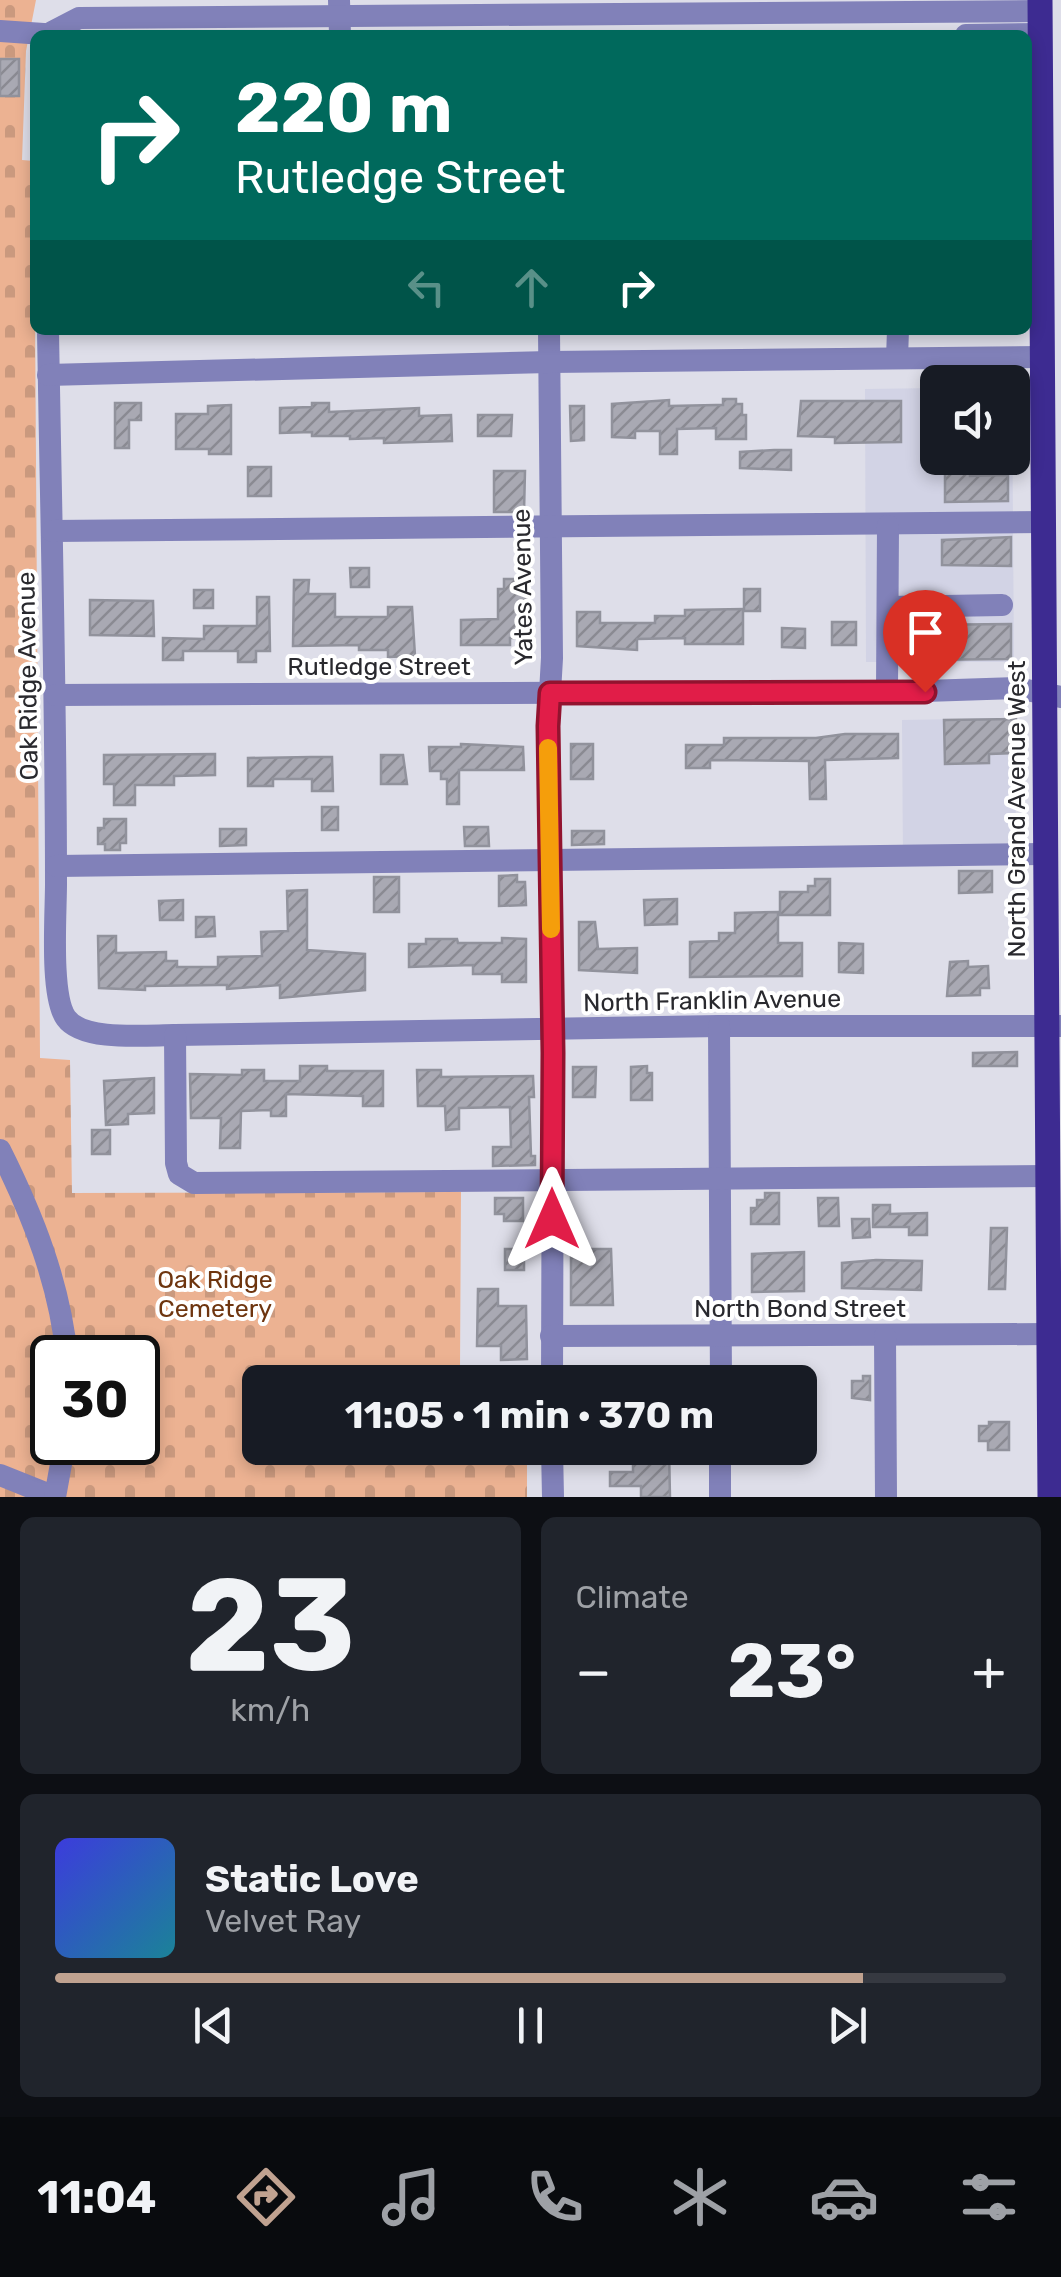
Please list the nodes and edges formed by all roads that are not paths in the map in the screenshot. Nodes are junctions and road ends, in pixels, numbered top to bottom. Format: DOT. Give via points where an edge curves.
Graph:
graph roads {
  1 [pos="513,8"];
  2 [pos="1040,15"];
  3 [pos="340,17"];
  4 [pos="893,19"];
  5 [pos="725,25"];
  6 [pos="546,26"];
  7 [pos="60,30"];
  8 [pos="984,30"];
  9 [pos="0,31"];
  10 [pos="30,33"];
  11 [pos="1051,121"];
  12 [pos="1051,187"];
  13 [pos="1052,256"];
  14 [pos="1052,300"];
  15 [pos="48,335"];
  16 [pos="549,335"];
  17 [pos="898,335"];
  18 [pos="1043,357"];
  19 [pos="897,358"];
  20 [pos="550,362"];
  21 [pos="48,375"];
  22 [pos="1044,522"];
  23 [pos="549,526"];
  24 [pos="888,526"];
  25 [pos="52,530"];
  26 [pos="1002,606"];
  27 [pos="888,607"];
  28 [pos="887,692"];
  29 [pos="550,693"];
  30 [pos="56,694"];
  31 [pos="1053,696"];
  32 [pos="550,860"];
  33 [pos="1051,862"];
  34 [pos="56,866"];
  35 [pos="68,1020"];
  36 [pos="719,1026"];
  37 [pos="1054,1026"];
  38 [pos="552,1029"];
  39 [pos="175,1036"];
  40 [pos="0,1150"];
  41 [pos="1049,1176"];
  42 [pos="552,1179"];
  43 [pos="720,1179"];
  44 [pos="65,1335"];
  45 [pos="551,1336"];
  46 [pos="721,1336"];
  47 [pos="885,1336"];
  48 [pos="1053,1349"];
  49 [pos="552,1365"];
  50 [pos="720,1365"];
  51 [pos="61,1465"];
  52 [pos="552,1465"];
  53 [pos="720,1465"];
  54 [pos="0,1475"];
  55 [pos="55,1497"];
  56 [pos="553,1497"];
  57 [pos="720,1497"];
  58 [pos="886,1497"];
  59 [pos="1050,1497"];
  1 -- 3 [label="street"];
  1 -- 6 [label="street"];
  2 -- 4 [label="street"];
  2 -- 8 [label="street"];
  2 -- 11 [label="main road, North Grand Avenue West"];
  3 -- 7 [label="street" via="79,18"];
  4 -- 5 [label="street"];
  5 -- 6 [label="street"];
  9 -- 10 [label="street"];
  11 -- 12 [label="main road, North Grand Avenue West"];
  12 -- 13 [label="main road, North Grand Avenue West"];
  13 -- 14 [label="main road, North Grand Avenue West"];
  14 -- 18 [label="main road, North Grand Avenue West"];
  15 -- 21 [label="street, Oak Ridge Avenue"];
  16 -- 20 [label="street, Yates Avenue"];
  17 -- 19 [label="street"];
  18 -- 19 [label="street"];
  18 -- 22 [label="main road, North Grand Avenue West"];
  19 -- 20 [label="street"];
  20 -- 21 [label="street"];
  20 -- 23 [label="street, Yates Avenue"];
  21 -- 25 [label="street, Oak Ridge Avenue"];
  22 -- 24 [label="street"];
  22 -- 31 [label="main road, North Grand Avenue West"];
  23 -- 24 [label="street"];
  23 -- 25 [label="street"];
  23 -- 29 [label="street, Yates Avenue"];
  24 -- 27 [label="street"];
  25 -- 30 [label="street, Oak Ridge Avenue"];
  26 -- 27 [label="street"];
  27 -- 28 [label="street"];
  28 -- 29 [label="street, Rutledge Street"];
  28 -- 31 [label="street, Rutledge Street" via="1017,688"];
  29 -- 30 [label="street, Rutledge Street"];
  29 -- 32 [label="street, Yates Avenue"];
  30 -- 34 [label="street, Oak Ridge Avenue"];
  31 -- 33 [label="main road, North Grand Avenue West"];
  32 -- 33 [label="street"];
  32 -- 34 [label="street"];
  32 -- 38 [label="street, Yates Avenue"];
  33 -- 37 [label="main road, North Grand Avenue West"];
  34 -- 35 [label="street, Oak Ridge Avenue" via="59,1004"];
  35 -- 39 [label="street, North Franklin Avenue" via="99,1034"];
  36 -- 37 [label="street, North Franklin Avenue"];
  36 -- 38 [label="street, North Franklin Avenue"];
  36 -- 43 [label="street"];
  37 -- 41 [label="main road, North Grand Avenue West"];
  38 -- 39 [label="street, North Franklin Avenue"];
  38 -- 42 [label="street, Yates Avenue"];
  39 -- 42 [label="street" via="176,1163 179,1174 194,1183"];
  40 -- 44 [label="street" via="46,1258"];
  41 -- 43 [label="street"];
  41 -- 48 [label="main road, North Grand Avenue West"];
  42 -- 43 [label="street"];
  42 -- 45 [label="street, Yates Avenue"];
  43 -- 46 [label="street"];
  45 -- 46 [label="street, North Bond Street"];
  45 -- 49 [label="street, Yates Avenue"];
  46 -- 47 [label="street, North Bond Street"];
  46 -- 50 [label="street"];
  47 -- 48 [label="street, North Bond Street"];
  47 -- 58 [label="street"];
  48 -- 59 [label="main road, North Grand Avenue West"];
  51 -- 55 [label="street"];
  52 -- 56 [label="street"];
  53 -- 57 [label="street"];
  54 -- 55 [label="street"];
}
